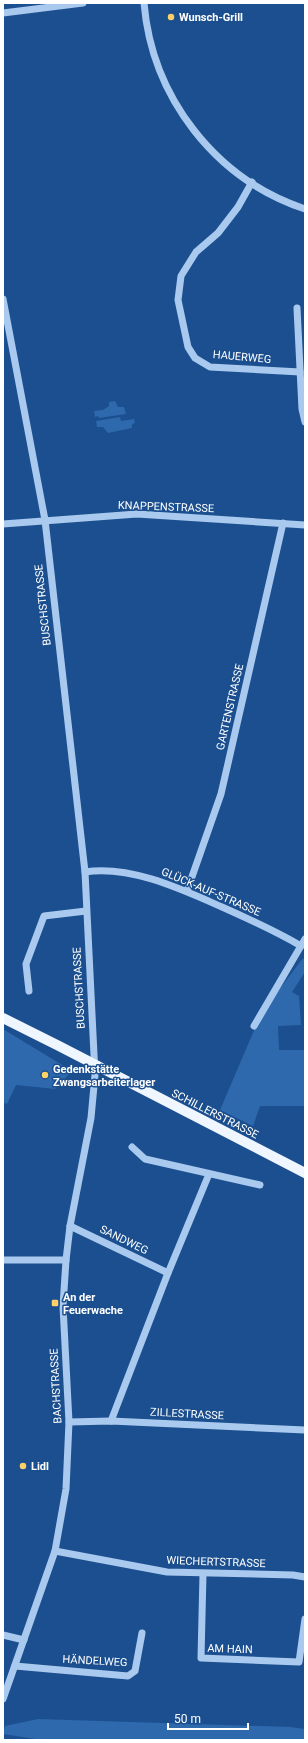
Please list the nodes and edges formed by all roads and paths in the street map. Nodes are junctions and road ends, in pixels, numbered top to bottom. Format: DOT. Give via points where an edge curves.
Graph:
graph roads {
  1 [pos="83,3"];
  2 [pos="144,3"];
  3 [pos="3,13"];
  4 [pos="252,182"];
  5 [pos="305,208"];
  6 [pos="3,299"];
  7 [pos="297,308"];
  8 [pos="300,372"];
  9 [pos="305,422"];
  10 [pos="45,520"];
  11 [pos="3,524"];
  12 [pos="283,524"];
  13 [pos="305,525"];
  14 [pos="85,872"];
  15 [pos="187,891"];
  16 [pos="86,911"];
  17 [pos="305,939"];
  18 [pos="301,946"];
  19 [pos="29,991"];
  20 [pos="3,1018"];
  21 [pos="254,1026"];
  22 [pos="94,1064"];
  23 [pos="132,1147"];
  24 [pos="305,1173"];
  25 [pos="209,1174"];
  26 [pos="260,1185"];
  27 [pos="70,1226"];
  28 [pos="3,1260"];
  29 [pos="66,1260"];
  30 [pos="168,1273"];
  31 [pos="111,1421"];
  32 [pos="69,1422"];
  33 [pos="305,1430"];
  34 [pos="55,1551"];
  35 [pos="203,1574"];
  36 [pos="305,1577"];
  37 [pos="305,1619"];
  38 [pos="142,1634"];
  39 [pos="3,1635"];
  40 [pos="24,1640"];
  41 [pos="15,1666"];
  42 [pos="3,1699"];
  1 -- 3 [label="street"];
  2 -- 4 [label="street" via="149,39 163,80 178,108 196,134 216,154"];
  4 -- 5 [label="street"];
  4 -- 8 [label="street, HAUERWEG" via="234,212 218,233 196,252 181,276 178,300 188,347 195,358 210,367"];
  6 -- 10 [label="street, BUSCHSTRASSE"];
  7 -- 8 [label="street"];
  8 -- 9 [label="street"];
  10 -- 11 [label="street, KNAPPENSTRASSE"];
  10 -- 12 [label="street, KNAPPENSTRASSE" via="137,514"];
  10 -- 14 [label="street, BUSCHSTRASSE"];
  12 -- 13 [label="street, KNAPPENSTRASSE"];
  12 -- 15 [label="street, GARTENSTRASSE" via="221,794"];
  14 -- 15 [label="street, GLÜCK-AUF-STRASSE" via="133,875 157,880"];
  14 -- 16 [label="street, BUSCHSTRASSE"];
  15 -- 18 [label="street, GLÜCK-AUF-STRASSE" via="246,917"];
  16 -- 19 [label="street" via="44,916 26,964"];
  16 -- 22 [label="street, BUSCHSTRASSE"];
  17 -- 18 [label="street"];
  18 -- 21 [label="street"];
  20 -- 22 [label="main road, SCHILLERSTRASSE"];
  22 -- 24 [label="main road, SCHILLERSTRASSE"];
  22 -- 27 [label="street, BACHSTRASSE" via="91,1118"];
  23 -- 25 [label="street" via="145,1159"];
  25 -- 26 [label="street"];
  25 -- 30 [label="street"];
  27 -- 29 [label="street, BACHSTRASSE"];
  27 -- 30 [label="street, SANDWEG"];
  28 -- 29 [label="street"];
  29 -- 32 [label="street, BACHSTRASSE" via="63,1306"];
  30 -- 31 [label="street"];
  31 -- 32 [label="street, ZILLESTRASSE"];
  31 -- 33 [label="street, ZILLESTRASSE"];
  32 -- 34 [label="street, BACHSTRASSE" via="66,1489"];
  34 -- 35 [label="street, WIECHERTSTRASSE" via="167,1572"];
  34 -- 40 [label="street, BACHSTRASSE"];
  35 -- 36 [label="street, WIECHERTSTRASSE"];
  35 -- 37 [label="street, AM HAIN" via="201,1658 299,1662"];
  38 -- 41 [label="street, HÄNDELWEG" via="135,1671 128,1676"];
  39 -- 40 [label="street"];
  40 -- 41 [label="street, BACHSTRASSE"];
  41 -- 42 [label="street, BACHSTRASSE"];
}
